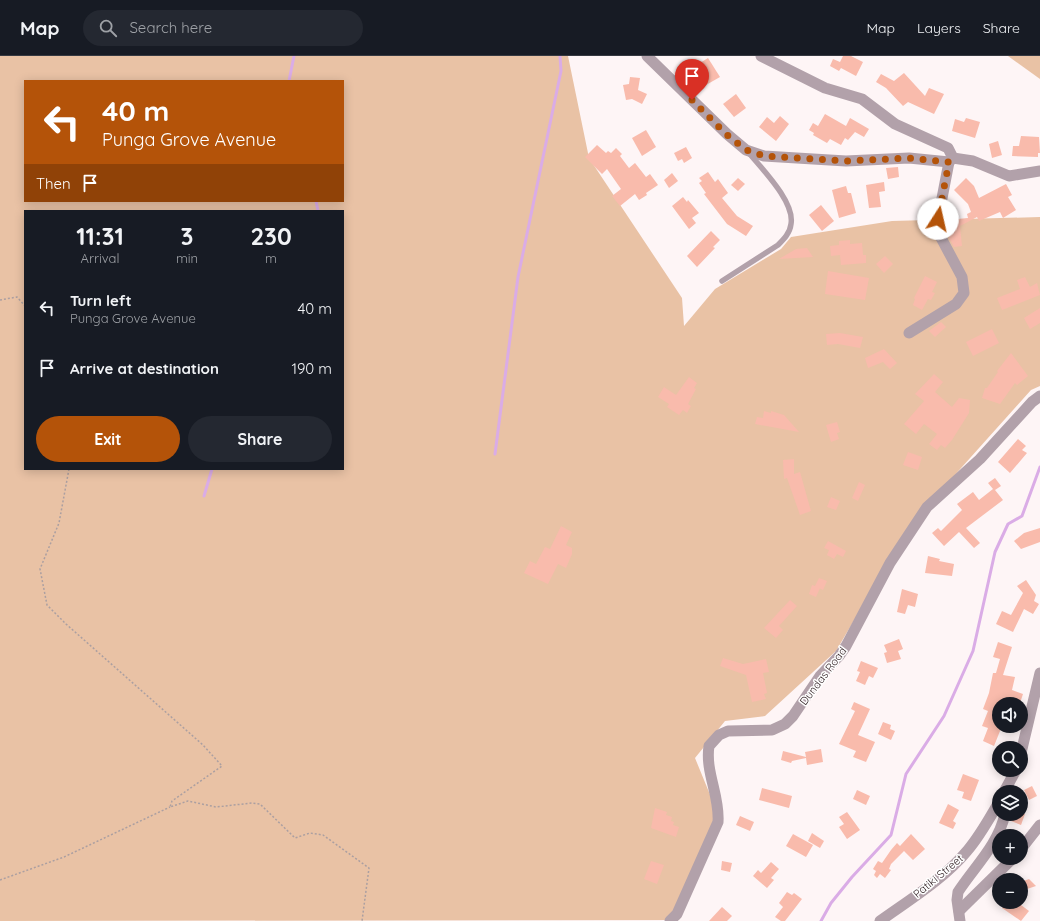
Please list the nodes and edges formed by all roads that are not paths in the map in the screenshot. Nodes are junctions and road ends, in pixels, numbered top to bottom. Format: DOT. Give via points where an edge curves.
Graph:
graph roads {
  1 [pos="647,56"];
  2 [pos="761,56"];
  3 [pos="746,150"];
  4 [pos="951,160"];
  5 [pos="1040,171"];
  6 [pos="722,281"];
  7 [pos="910,333"];
  8 [pos="1040,396"];
  9 [pos="1040,674"];
  10 [pos="1024,741"];
  11 [pos="992,815"];
  12 [pos="1002,821"];
  13 [pos="1040,825"];
  14 [pos="1028,840"];
  15 [pos="1006,865"];
  16 [pos="959,916"];
  17 [pos="670,921"];
  18 [pos="880,921"];
  1 -- 3 [label="street" via="726,134"];
  2 -- 4 [label="street" via="825,88 862,99 895,124 948,148"];
  3 -- 4 [label="street" via="764,156 846,161 909,158"];
  3 -- 6 [label="lane" via="783,198 792,223 786,237 778,245"];
  4 -- 5 [label="street" via="973,161 1009,176"];
  4 -- 7 [label="street" via="938,219 939,234 962,277 964,293 956,304"];
  8 -- 17 [label="street, Dundas Road" via="980,459 927,506 890,563 846,646 820,676 793,716 785,724 772,730 728,731 719,735 709,746 711,773 719,808 718,822 677,914"];
  9 -- 10 [label="street"];
  11 -- 18 [label="street, Patiki Street" via="967,852 951,868"];
  12 -- 16 [label="street" via="992,846 958,892"];
  13 -- 14 [label="street"];
  15 -- 16 [label="street"];
}
